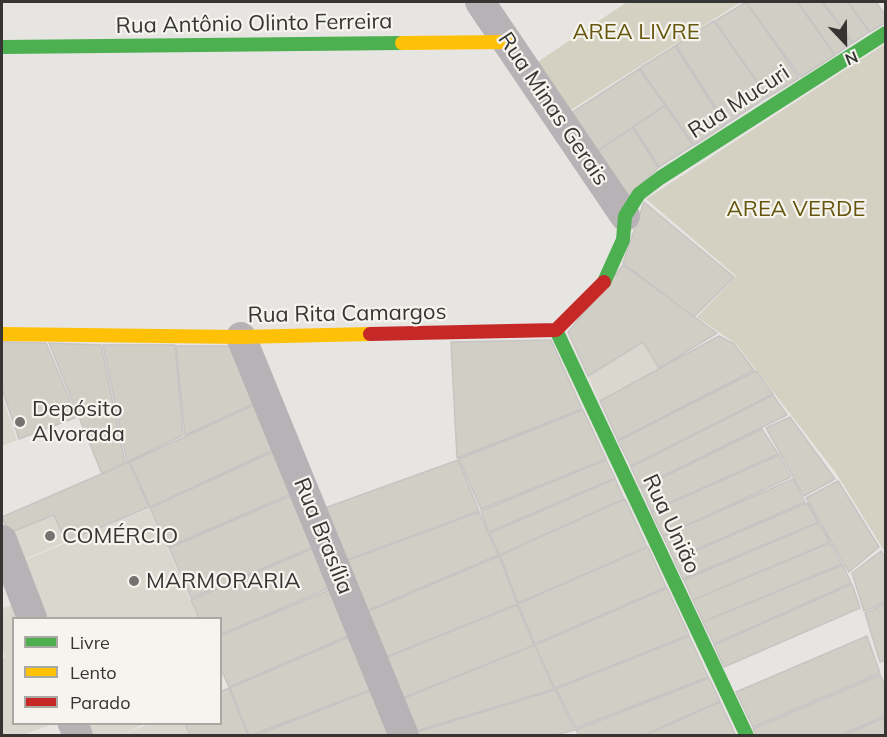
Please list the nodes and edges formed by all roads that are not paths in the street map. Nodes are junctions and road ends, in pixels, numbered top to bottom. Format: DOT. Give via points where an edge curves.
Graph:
graph roads {
  1 [pos="480,2"];
  2 [pos="885,33"];
  3 [pos="507,42"];
  4 [pos="2,47"];
  5 [pos="625,216"];
  6 [pos="556,330"];
  7 [pos="2,334"];
  8 [pos="241,337"];
  9 [pos="2,540"];
  10 [pos="32,617"];
  11 [pos="404,735"];
  12 [pos="747,735"];
  1 -- 3 [label="street, Rua Minas Gerais"];
  2 -- 5 [label="street, Rua Mucuri" via="660,178 639,194"];
  3 -- 4 [label="street, Rua Antônio Olinto Ferreira"];
  3 -- 5 [label="street, Rua Minas Gerais"];
  5 -- 6 [label="street" via="623,240 604,282"];
  6 -- 8 [label="street, Rua Rita Camargos"];
  6 -- 12 [label="street, Rua União"];
  7 -- 8 [label="street, Rua Rita Camargos"];
  8 -- 11 [label="street, Rua Brasília"];
  9 -- 10 [label="street"];
}
